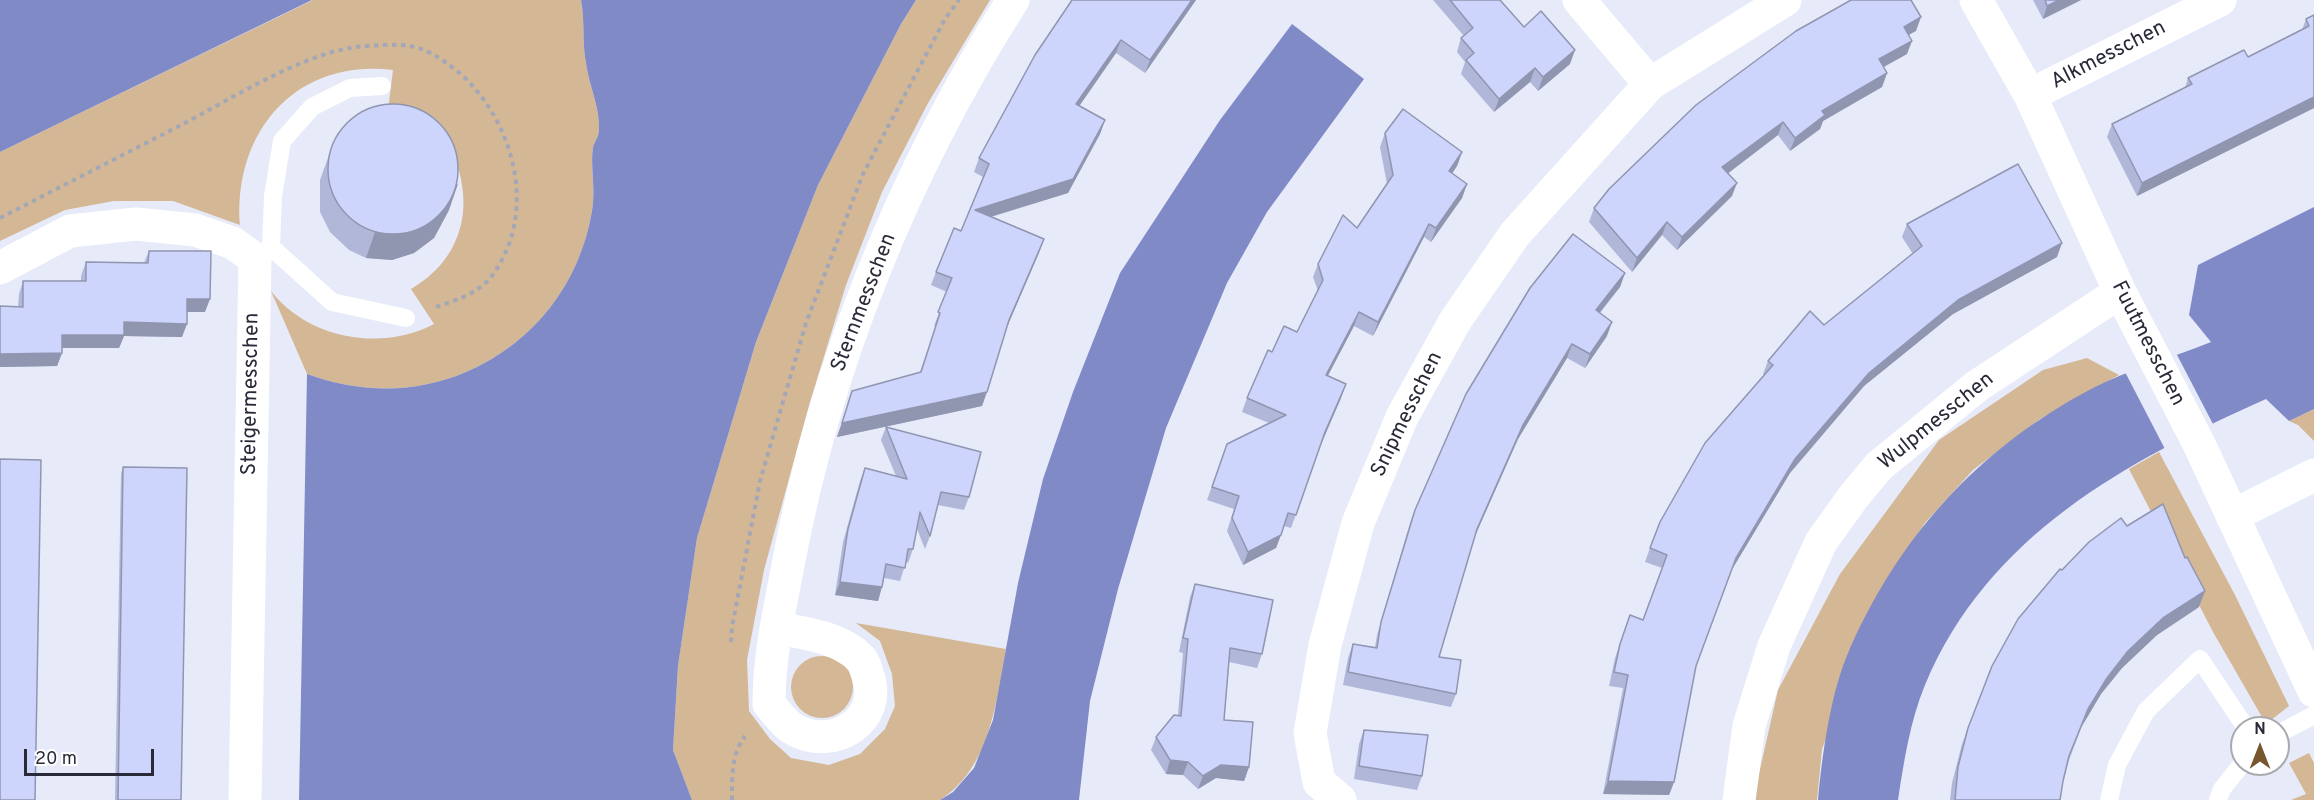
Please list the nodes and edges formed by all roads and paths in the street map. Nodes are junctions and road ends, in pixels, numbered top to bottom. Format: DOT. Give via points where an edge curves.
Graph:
graph roads {
  1 [pos="1012,0"];
  2 [pos="1579,0"];
  3 [pos="1785,0"];
  4 [pos="1976,0"];
  5 [pos="2220,0"];
  6 [pos="1650,84"];
  7 [pos="382,86"];
  8 [pos="2030,95"];
  9 [pos="0,218"];
  10 [pos="263,253"];
  11 [pos="0,268"];
  12 [pos="2120,292"];
  13 [pos="406,318"];
  14 [pos="2314,475"];
  15 [pos="2232,516"];
  16 [pos="776,628"];
  17 [pos="2314,691"];
  18 [pos="2314,715"];
  19 [pos="2238,716"];
  20 [pos="2290,728"];
  21 [pos="748,731"];
  22 [pos="2232,776"];
  23 [pos="245,800"];
  24 [pos="732,800"];
  25 [pos="1341,800"];
  26 [pos="1739,800"];
  27 [pos="2109,800"];
  28 [pos="2218,800"];
  1 -- 16 [label="street, Sternmesschen" via="920,163 849,333 801,496"];
  2 -- 6 [label="street"];
  3 -- 6 [label="street, Snipmesschen"];
  4 -- 8 [label="street, Fuutmesschen"];
  5 -- 8 [label="street, Alkmesschen"];
  6 -- 25 [label="street, Snipmesschen" via="1515,234 1455,321 1402,417 1359,523 1325,645 1310,733 1319,782"];
  7 -- 10 [label="lane" via="350,88 312,107 282,141"];
  8 -- 12 [label="street, Fuutmesschen"];
  9 -- 13 [label="path" via="291,68 349,48 402,45 436,53 467,80 494,113 508,142 516,176 514,218 505,253 490,279 464,297"];
  10 -- 11 [label="street" via="195,230 136,224 70,231"];
  10 -- 13 [label="lane" via="332,302"];
  10 -- 23 [label="street, Steigermesschen"];
  12 -- 15 [label="street, Fuutmesschen"];
  12 -- 26 [label="street, Wulpmesschen" via="1977,386 1879,466 1854,496 1821,542 1774,646 1749,726"];
  14 -- 15 [label="street"];
  15 -- 17 [label="street, Fuutmesschen"];
  18 -- 20 [label="lane"];
  19 -- 27 [label="lane" via="2200,659 2146,711 2117,765"];
  21 -- 24 [label="path" via="732,766"];
  22 -- 28 [label="lane"];
}
